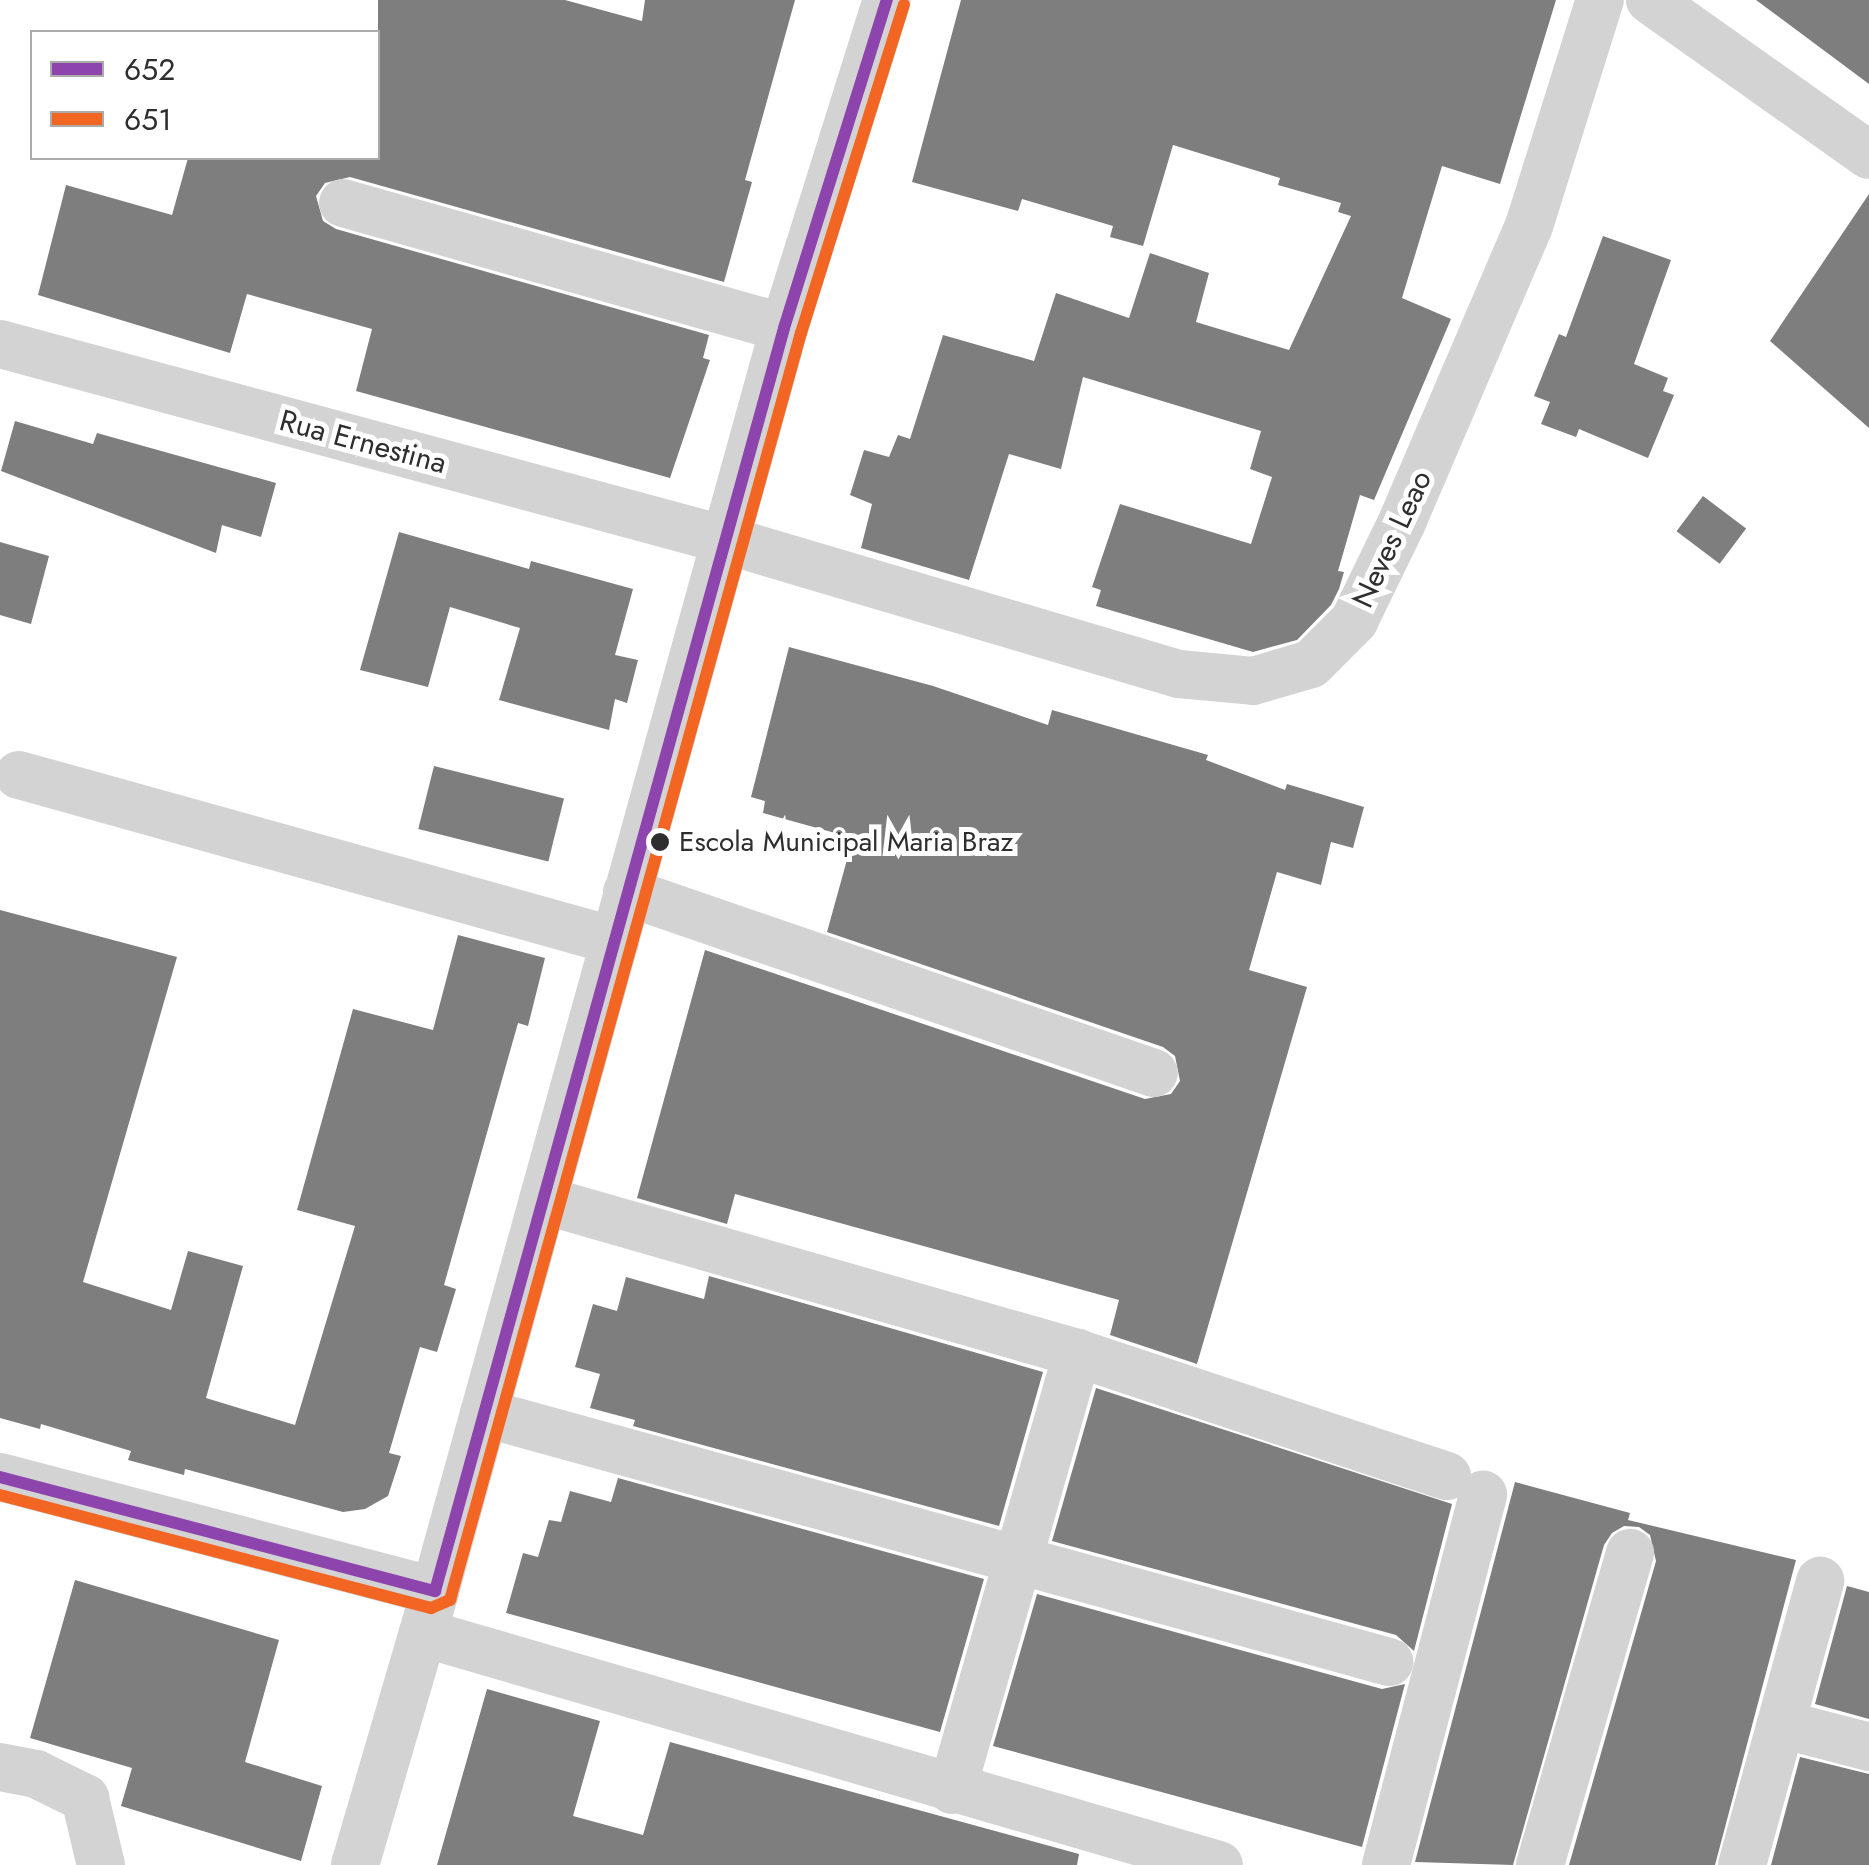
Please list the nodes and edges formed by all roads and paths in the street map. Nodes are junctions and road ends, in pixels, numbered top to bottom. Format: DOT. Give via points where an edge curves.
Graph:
graph roads {
  1 [pos="887,0"];
  2 [pos="1600,0"];
  3 [pos="1650,0"];
  4 [pos="1869,155"];
  5 [pos="343,203"];
  6 [pos="784,328"];
  7 [pos="0,344"];
  8 [pos="726,540"];
  9 [pos="19,775"];
  10 [pos="627,892"];
  11 [pos="614,941"];
  12 [pos="1154,1073"];
  13 [pos="543,1200"];
  14 [pos="1077,1353"];
  15 [pos="484,1413"];
  16 [pos="0,1477"];
  17 [pos="1014,1560"];
  18 [pos="1820,1582"];
  19 [pos="429,1612"];
  20 [pos="1389,1662"];
  21 [pos="1781,1724"];
  22 [pos="1869,1748"];
  23 [pos="0,1767"];
  24 [pos="952,1790"];
  25 [pos="102,1865"];
  26 [pos="355,1865"];
  27 [pos="1219,1865"];
  28 [pos="1386,1865"];
  29 [pos="1540,1865"];
  30 [pos="1568,1865"];
  31 [pos="1742,1865"];
  1 -- 6 [label="street"];
  2 -- 8 [label="street, Neves Leao" via="1529,226 1402,522 1354,621 1311,664 1254,681 1179,674"];
  3 -- 4 [label="street"];
  5 -- 6 [label="street"];
  6 -- 8 [label="street"];
  7 -- 8 [label="street, Rua Ernestina"];
  8 -- 10 [label="street"];
  9 -- 11 [label="street"];
  10 -- 11 [label="street"];
  10 -- 12 [label="street"];
  11 -- 13 [label="street"];
  13 -- 14 [label="street"];
  13 -- 15 [label="street"];
  14 -- 17 [label="street"];
  14 -- 28 [label="street" via="1465,1485"];
  15 -- 17 [label="street"];
  15 -- 19 [label="street"];
  16 -- 19 [label="street"];
  17 -- 20 [label="street"];
  17 -- 24 [label="street"];
  18 -- 21 [label="street"];
  19 -- 24 [label="street"];
  19 -- 26 [label="street"];
  21 -- 22 [label="street"];
  21 -- 31 [label="street"];
  23 -- 25 [label="street" via="36,1774 86,1798"];
  24 -- 27 [label="street"];
  29 -- 30 [label="street" via="1643,1560"];
}
